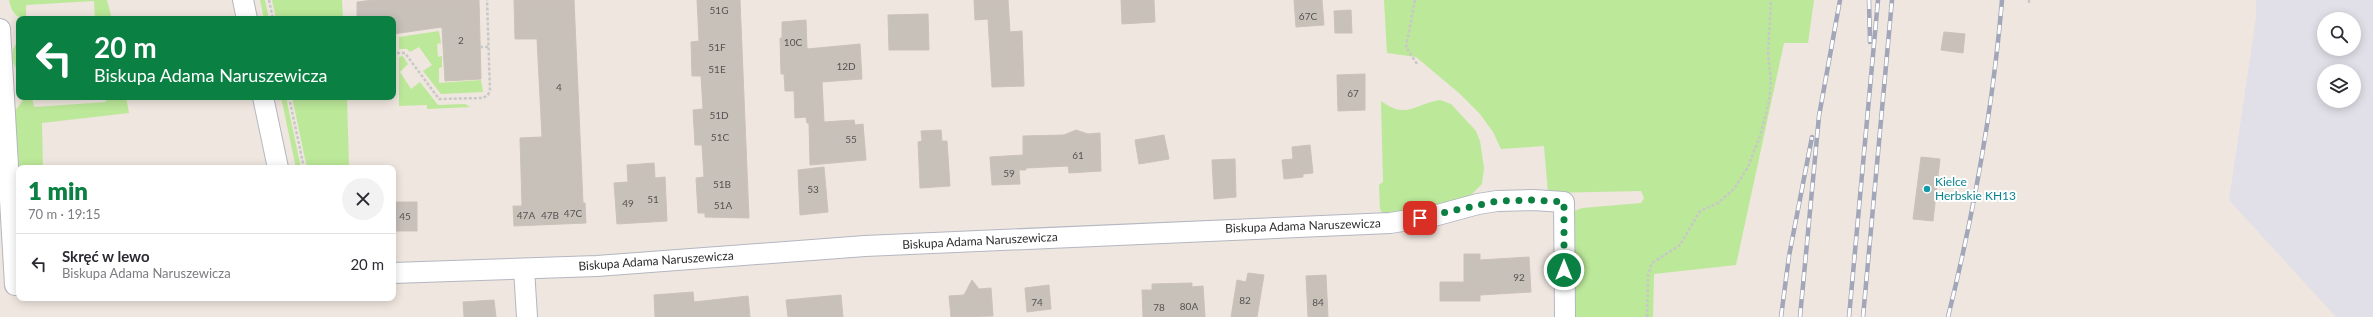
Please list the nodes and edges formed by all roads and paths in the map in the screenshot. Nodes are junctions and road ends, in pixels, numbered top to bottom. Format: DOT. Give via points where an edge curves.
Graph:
graph roads {
  1 [pos="243,0"];
  2 [pos="269,0"];
  3 [pos="487,0"];
  4 [pos="1415,0"];
  5 [pos="1771,0"];
  6 [pos="246,16"];
  7 [pos="272,16"];
  8 [pos="0,29"];
  9 [pos="480,47"];
  10 [pos="488,47"];
  11 [pos="397,53"];
  12 [pos="1417,64"];
  13 [pos="264,100"];
  14 [pos="290,100"];
  15 [pos="277,165"];
  16 [pos="303,165"];
  17 [pos="524,269"];
  18 [pos="396,272"];
  19 [pos="11,285"];
  20 [pos="527,317"];
  21 [pos="1565,317"];
  22 [pos="1647,317"];
  1 -- 6 [label="street"];
  2 -- 7 [label="path"];
  3 -- 10 [label="path"];
  4 -- 12 [label="path" via="1406,47"];
  5 -- 22 [label="path" via="1768,55 1771,81 1761,133 1748,166 1734,190 1718,203 1700,211 1680,245 1652,263 1648,276"];
  8 -- 19 [label="street"];
  9 -- 10 [label="path"];
  10 -- 11 [label="path" via="490,90 483,98 439,99 405,53"];
  13 -- 15 [label="street"];
  14 -- 16 [label="path"];
  17 -- 18 [label="street, Biskupa Adama Naruszewicza"];
  17 -- 20 [label="street"];
  17 -- 21 [label="street, Biskupa Adama Naruszewicza" via="857,247 1390,223 1434,216 1478,204 1533,200 1564,202"];
}
